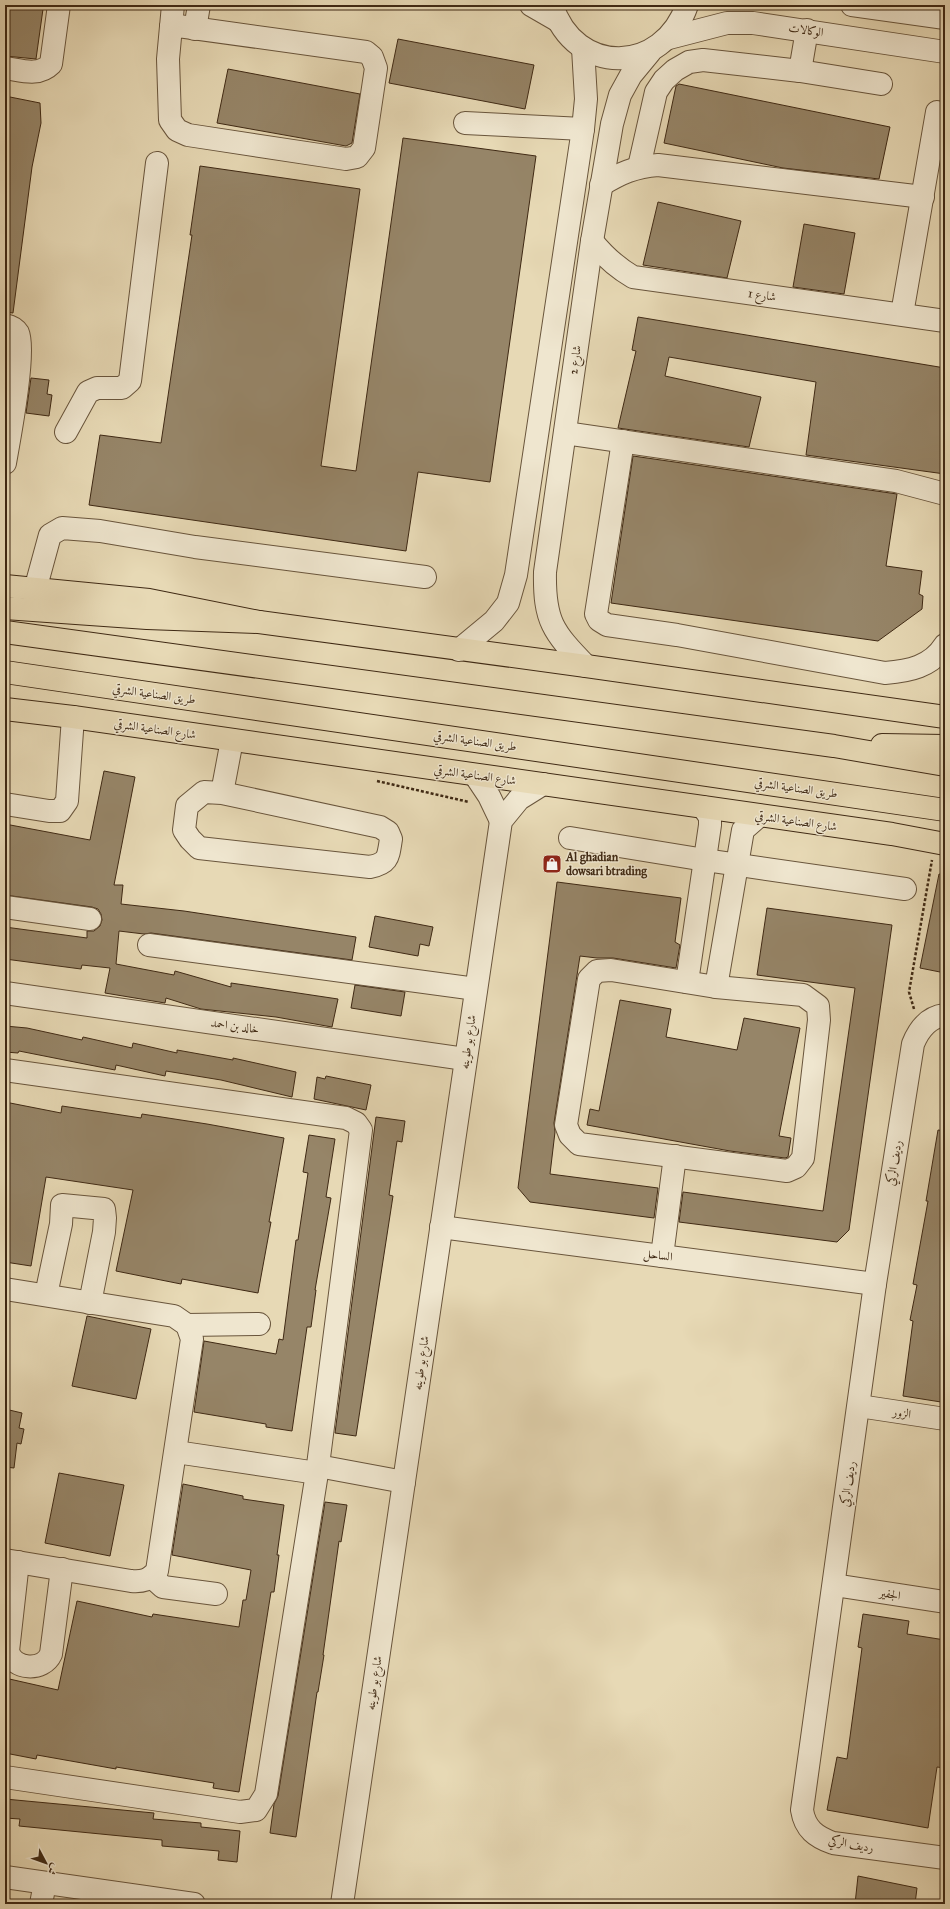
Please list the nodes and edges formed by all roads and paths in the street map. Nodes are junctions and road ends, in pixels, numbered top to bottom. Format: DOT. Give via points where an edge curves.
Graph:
graph roads {
  1 [pos="59,5"];
  2 [pos="198,5"];
  3 [pos="531,5"];
  4 [pos="687,5"];
  5 [pos="852,5"];
  6 [pos="554,12"];
  7 [pos="172,15"];
  8 [pos="945,18"];
  9 [pos="195,29"];
  10 [pos="807,30"];
  11 [pos="669,38"];
  12 [pos="583,48"];
  13 [pos="650,52"];
  14 [pos="945,52"];
  15 [pos="5,68"];
  16 [pos="800,71"];
  17 [pos="881,84"];
  18 [pos="937,112"];
  19 [pos="465,123"];
  20 [pos="583,129"];
  21 [pos="157,163"];
  22 [pos="639,167"];
  23 [pos="601,185"];
  24 [pos="922,197"];
  25 [pos="592,241"];
  26 [pos="902,314"];
  27 [pos="945,320"];
  28 [pos="5,326"];
  29 [pos="66,432"];
  30 [pos="565,433"];
  31 [pos="623,441"];
  32 [pos="5,463"];
  33 [pos="945,494"];
  34 [pos="425,577"];
  35 [pos="5,586"];
  36 [pos="35,590"];
  37 [pos="5,608"];
  38 [pos="259,622"];
  39 [pos="5,632"];
  40 [pos="945,645"];
  41 [pos="459,650"];
  42 [pos="586,666"];
  43 [pos="7,673"];
  44 [pos="5,709"];
  45 [pos="73,717"];
  46 [pos="945,717"];
  47 [pos="232,740"];
  48 [pos="834,746"];
  49 [pos="945,746"];
  50 [pos="945,765"];
  51 [pos="475,775"];
  52 [pos="543,784"];
  53 [pos="222,794"];
  54 [pos="5,804"];
  55 [pos="703,807"];
  56 [pos="943,810"];
  57 [pos="759,816"];
  58 [pos="501,821"];
  59 [pos="570,838"];
  60 [pos="940,843"];
  61 [pos="705,860"];
  62 [pos="738,864"];
  63 [pos="905,889"];
  64 [pos="5,907"];
  65 [pos="90,919"];
  66 [pos="149,945"];
  67 [pos="687,982"];
  68 [pos="716,987"];
  69 [pos="476,989"];
  70 [pos="5,993"];
  71 [pos="945,1015"];
  72 [pos="925,1023"];
  73 [pos="465,1059"];
  74 [pos="5,1070"];
  75 [pos="675,1156"];
  76 [pos="441,1227"];
  77 [pos="662,1256"];
  78 [pos="875,1284"];
  79 [pos="5,1289"];
  80 [pos="46,1295"];
  81 [pos="90,1303"];
  82 [pos="259,1324"];
  83 [pos="187,1325"];
  84 [pos="859,1406"];
  85 [pos="945,1419"];
  86 [pos="176,1452"];
  87 [pos="317,1473"];
  88 [pos="402,1489"];
  89 [pos="11,1561"];
  90 [pos="62,1569"];
  91 [pos="152,1577"];
  92 [pos="834,1585"];
  93 [pos="216,1594"];
  94 [pos="945,1602"];
  95 [pos="5,1777"];
  96 [pos="945,1858"];
  97 [pos="5,1877"];
  98 [pos="45,1882"];
  99 [pos="41,1904"];
  100 [pos="194,1904"];
  101 [pos="342,1904"];
  1 -- 15 [label="street" via="51,64 36,72"];
  2 -- 9 [label="street"];
  3 -- 6 [label="street"];
  4 -- 11 [label="street" via="682,21"];
  5 -- 8 [label="street"];
  6 -- 12 [label="street" via="568,36"];
  7 -- 9 [label="street"];
  7 -- 9 [label="street" via="168,59 170,120 177,130 188,135 346,159 357,156 364,148 376,68 372,57 366,52"];
  10 -- 11 [label="street, الوكالات" via="753,23 727,23"];
  10 -- 14 [label="street, الوكالات"];
  10 -- 16 [label="street"];
  11 -- 13 [label="street"];
  12 -- 13 [label="street" via="598,55 616,58"];
  12 -- 20 [label="street" via="586,99"];
  13 -- 23 [label="street, شارع 2" via="631,75 620,95"];
  16 -- 17 [label="street"];
  16 -- 22 [label="street" via="703,60 689,62 675,70 656,92"];
  18 -- 24 [label="street"];
  19 -- 20 [label="street"];
  20 -- 41 [label="street" via="516,575 508,603 494,621"];
  21 -- 29 [label="street" via="130,381 122,388 97,388 88,392"];
  22 -- 23 [label="street" via="621,173"];
  22 -- 24 [label="street" via="658,165"];
  23 -- 25 [label="street, شارع 2"];
  24 -- 26 [label="street"];
  25 -- 26 [label="street, شارع 1" via="618,269 633,277"];
  25 -- 30 [label="street, شارع 2"];
  26 -- 27 [label="street, شارع 1"];
  28 -- 32 [label="street" via="18,333 20,347 13,420"];
  30 -- 31 [label="street"];
  30 -- 42 [label="street, شارع 2" via="544,595 547,613 556,631"];
  31 -- 33 [label="street" via="896,481"];
  31 -- 40 [label="street" via="596,614 599,620 607,625 677,635 885,673 908,671 926,664 939,654"];
  34 -- 36 [label="street" via="195,547 100,531 62,528 50,535"];
  35 -- 36 [label="main road"];
  36 -- 38 [label="main road" via="149,600"];
  37 -- 38 [label="main road" via="148,618"];
  38 -- 41 [label="main road"];
  39 -- 48 [label="main road"];
  41 -- 42 [label="main road"];
  42 -- 46 [label="main road"];
  43 -- 56 [label="main road, طريق الصناعية الشرقي"];
  44 -- 45 [label="main road, شارع الصناعية الشرقي"];
  45 -- 47 [label="main road, شارع الصناعية الشرقي"];
  45 -- 54 [label="street" via="67,801 60,811"];
  47 -- 51 [label="main road, شارع الصناعية الشرقي"];
  47 -- 53 [label="street"];
  48 -- 49 [label="main road"];
  48 -- 50 [label="main road"];
  51 -- 52 [label="main road, شارع الصناعية الشرقي"];
  51 -- 58 [label="street"];
  52 -- 55 [label="main road, شارع الصناعية الشرقي"];
  52 -- 58 [label="street" via="519,799"];
  53 -- 53 [label="street" via="204,792 187,806 184,830 200,848 370,867 380,865 388,858 392,839 388,832 380,827"];
  55 -- 57 [label="main road, شارع الصناعية الشرقي"];
  55 -- 61 [label="street" via="710,817"];
  57 -- 60 [label="main road, شارع الصناعية الشرقي"];
  57 -- 62 [label="street" via="743,830"];
  58 -- 69 [label="street, شارع بو طوينه"];
  59 -- 61 [label="street"];
  60 -- 72 [label="path" via="909,992 915,1011"];
  61 -- 62 [label="street"];
  61 -- 67 [label="street"];
  62 -- 63 [label="street"];
  62 -- 68 [label="street"];
  64 -- 65 [label="street"];
  66 -- 69 [label="street"];
  67 -- 68 [label="street"];
  67 -- 75 [label="street" via="611,970 598,971 589,979 566,1125 570,1135 580,1144"];
  68 -- 75 [label="street" via="803,995 818,1006 819,1020 802,1158 796,1167 787,1171"];
  69 -- 73 [label="street, شارع بو طوينه"];
  70 -- 73 [label="street, خالد بن احمد"];
  71 -- 72 [label="street" via="936,1016"];
  72 -- 78 [label="street, رديف الركي" via="913,1044"];
  73 -- 76 [label="street, شارع بو طوينه"];
  74 -- 87 [label="street" via="346,1118 356,1123 361,1130 361,1139"];
  75 -- 77 [label="street"];
  76 -- 77 [label="street, الساحل"];
  76 -- 88 [label="street, شارع بو طوينه"];
  77 -- 78 [label="street, الساحل"];
  78 -- 84 [label="street, رديف الركي"];
  79 -- 80 [label="street"];
  80 -- 81 [label="street"];
  80 -- 81 [label="street" via="61,1224 62,1205 104,1209 104,1232"];
  81 -- 83 [label="street" via="174,1316"];
  82 -- 83 [label="street"];
  83 -- 86 [label="street" via="192,1347"];
  84 -- 85 [label="street, الزور"];
  84 -- 92 [label="street, رديف الركي"];
  86 -- 87 [label="street"];
  86 -- 91 [label="street" via="159,1561 157,1571"];
  87 -- 88 [label="street"];
  87 -- 95 [label="street" via="266,1794 256,1810 240,1812"];
  88 -- 101 [label="street, شارع بو طوينه"];
  89 -- 90 [label="street"];
  89 -- 90 [label="street" via="8,1651 12,1660 21,1666 40,1665 49,1659"];
  90 -- 91 [label="street" via="142,1582"];
  91 -- 93 [label="street" via="163,1587"];
  92 -- 94 [label="street, الجفير"];
  92 -- 96 [label="street, رديف الركي" via="802,1810 804,1822 820,1838 833,1843"];
  97 -- 98 [label="street"];
  98 -- 99 [label="street"];
  98 -- 100 [label="street"];
}
